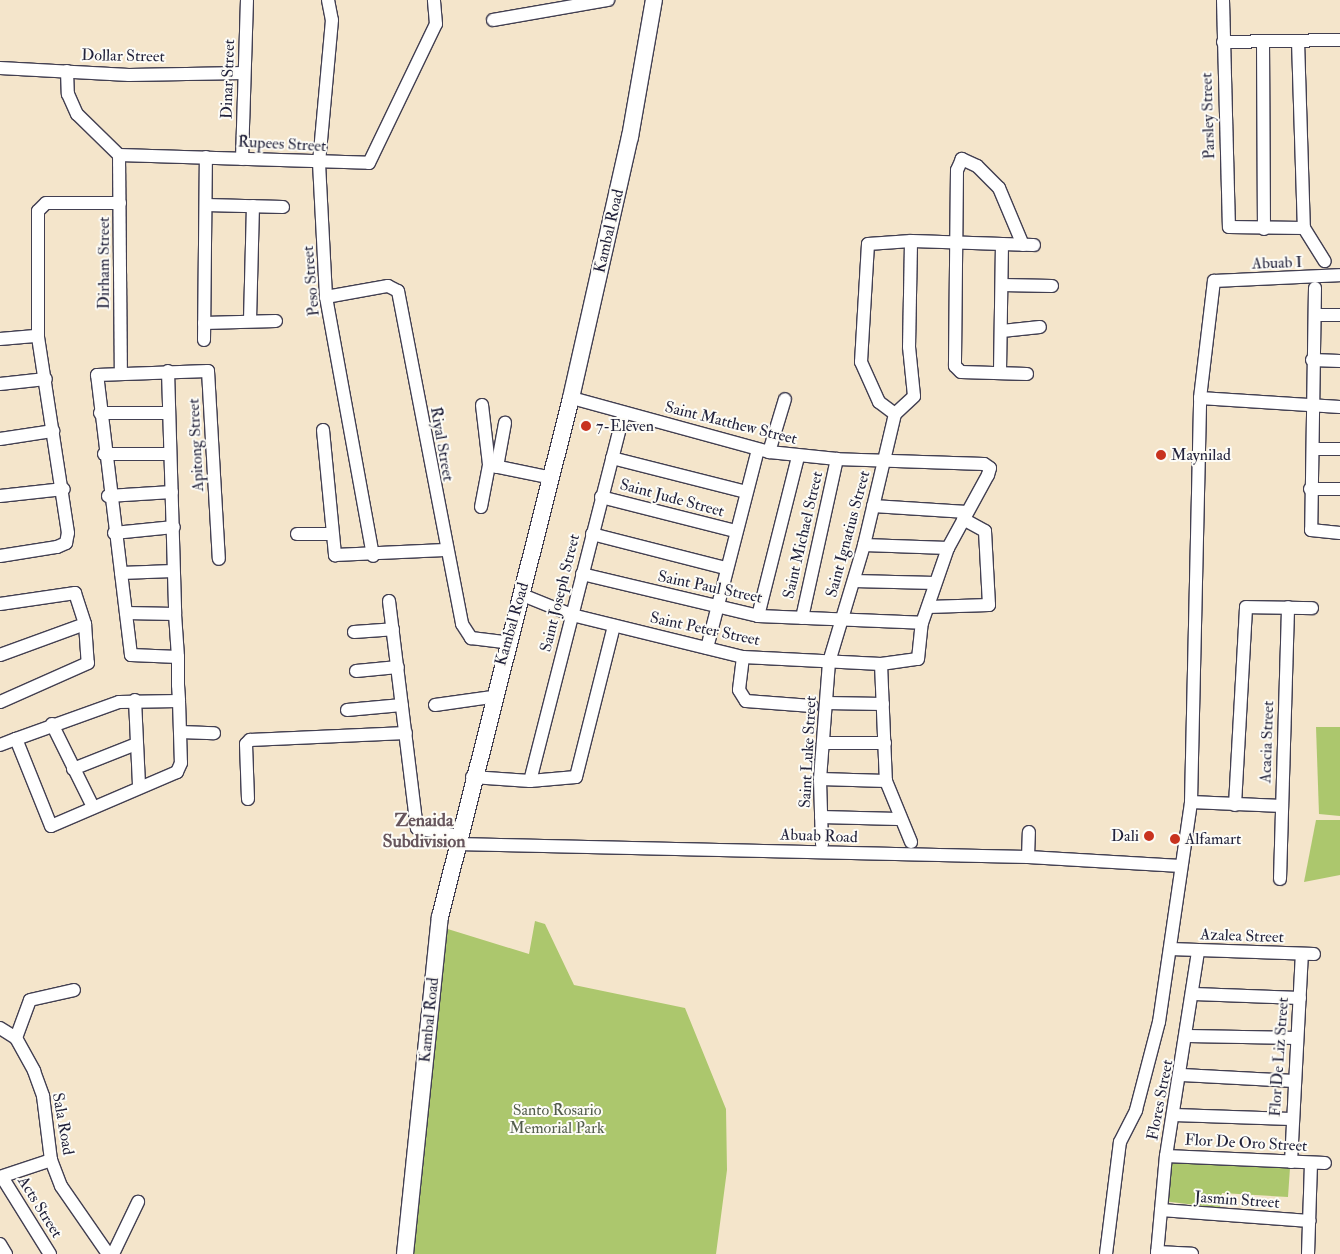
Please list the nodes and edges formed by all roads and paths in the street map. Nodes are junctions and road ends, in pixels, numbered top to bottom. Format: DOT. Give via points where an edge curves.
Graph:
graph roads {
  1 [pos="247,0"];
  2 [pos="328,0"];
  3 [pos="434,0"];
  4 [pos="608,0"];
  5 [pos="654,0"];
  6 [pos="1223,0"];
  7 [pos="493,20"];
  8 [pos="1340,40"];
  9 [pos="1263,41"];
  10 [pos="1298,41"];
  11 [pos="1223,42"];
  12 [pos="0,68"];
  13 [pos="67,71"];
  14 [pos="244,72"];
  15 [pos="120,155"];
  16 [pos="206,157"];
  17 [pos="242,158"];
  18 [pos="318,163"];
  19 [pos="120,203"];
  20 [pos="206,205"];
  21 [pos="253,206"];
  22 [pos="282,207"];
  23 [pos="1304,228"];
  24 [pos="1264,229"];
  25 [pos="911,241"];
  26 [pos="956,244"];
  27 [pos="1002,244"];
  28 [pos="1325,261"];
  29 [pos="1340,275"];
  30 [pos="1002,285"];
  31 [pos="1052,286"];
  32 [pos="1315,288"];
  33 [pos="326,298"];
  34 [pos="1316,315"];
  35 [pos="1340,315"];
  36 [pos="250,320"];
  37 [pos="276,321"];
  38 [pos="204,324"];
  39 [pos="1040,327"];
  40 [pos="1002,331"];
  41 [pos="38,336"];
  42 [pos="0,339"];
  43 [pos="204,340"];
  44 [pos="1312,360"];
  45 [pos="1340,361"];
  46 [pos="121,371"];
  47 [pos="168,371"];
  48 [pos="1000,371"];
  49 [pos="1027,374"];
  50 [pos="46,379"];
  51 [pos="0,384"];
  52 [pos="571,398"];
  53 [pos="1200,398"];
  54 [pos="785,400"];
  55 [pos="482,405"];
  56 [pos="1311,407"];
  57 [pos="1340,407"];
  58 [pos="100,413"];
  59 [pos="168,413"];
  60 [pos="624,413"];
  61 [pos="895,414"];
  62 [pos="505,423"];
  63 [pos="323,430"];
  64 [pos="53,431"];
  65 [pos="0,439"];
  66 [pos="1312,448"];
  67 [pos="1340,449"];
  68 [pos="764,450"];
  69 [pos="104,454"];
  70 [pos="169,454"];
  71 [pos="798,457"];
  72 [pos="612,458"];
  73 [pos="886,458"];
  74 [pos="837,459"];
  75 [pos="493,466"];
  76 [pos="552,478"];
  77 [pos="1340,488"];
  78 [pos="64,489"];
  79 [pos="1310,489"];
  80 [pos="172,492"];
  81 [pos="746,492"];
  82 [pos="0,496"];
  83 [pos="108,496"];
  84 [pos="602,497"];
  85 [pos="874,506"];
  86 [pos="480,507"];
  87 [pos="965,516"];
  88 [pos="174,528"];
  89 [pos="734,531"];
  90 [pos="114,533"];
  91 [pos="1340,533"];
  92 [pos="297,534"];
  93 [pos="332,534"];
  94 [pos="592,534"];
  95 [pos="864,545"];
  96 [pos="948,548"];
  97 [pos="445,550"];
  98 [pos="0,556"];
  99 [pos="373,556"];
  100 [pos="219,559"];
  101 [pos="725,568"];
  102 [pos="174,571"];
  103 [pos="121,573"];
  104 [pos="582,574"];
  105 [pos="854,581"];
  106 [pos="936,584"];
  107 [pos="520,594"];
  108 [pos="389,601"];
  109 [pos="0,604"];
  110 [pos="716,606"];
  111 [pos="928,607"];
  112 [pos="1288,607"];
  113 [pos="1312,608"];
  114 [pos="126,613"];
  115 [pos="175,614"];
  116 [pos="572,615"];
  117 [pos="758,616"];
  118 [pos="802,618"];
  119 [pos="842,619"];
  120 [pos="922,623"];
  121 [pos="84,624"];
  122 [pos="614,626"];
  123 [pos="393,629"];
  124 [pos="354,632"];
  125 [pos="506,642"];
  126 [pos="707,648"];
  127 [pos="0,655"];
  128 [pos="178,657"];
  129 [pos="743,658"];
  130 [pos="829,662"];
  131 [pos="881,664"];
  132 [pos="398,667"];
  133 [pos="356,672"];
  134 [pos="492,697"];
  135 [pos="135,700"];
  136 [pos="179,701"];
  137 [pos="0,702"];
  138 [pos="826,703"];
  139 [pos="883,704"];
  140 [pos="402,705"];
  141 [pos="435,705"];
  142 [pos="812,706"];
  143 [pos="347,710"];
  144 [pos="52,724"];
  145 [pos="180,732"];
  146 [pos="406,733"];
  147 [pos="214,734"];
  148 [pos="16,739"];
  149 [pos="824,743"];
  150 [pos="885,743"];
  151 [pos="136,744"];
  152 [pos="0,746"];
  153 [pos="73,769"];
  154 [pos="472,777"];
  155 [pos="820,779"];
  156 [pos="530,781"];
  157 [pos="886,781"];
  158 [pos="139,785"];
  159 [pos="248,799"];
  160 [pos="1191,802"];
  161 [pos="1235,805"];
  162 [pos="1282,806"];
  163 [pos="93,807"];
  164 [pos="821,817"];
  165 [pos="898,819"];
  166 [pos="1029,832"];
  167 [pos="457,840"];
  168 [pos="911,842"];
  169 [pos="822,844"];
  170 [pos="1028,857"];
  171 [pos="1181,866"];
  172 [pos="1280,879"];
  173 [pos="1170,949"];
  174 [pos="1198,952"];
  175 [pos="1308,954"];
  176 [pos="74,990"];
  177 [pos="1194,994"];
  178 [pos="1300,998"];
  179 [pos="0,1028"];
  180 [pos="1188,1036"];
  181 [pos="16,1038"];
  182 [pos="1297,1038"];
  183 [pos="1182,1076"];
  184 [pos="1294,1081"];
  185 [pos="1174,1115"];
  186 [pos="1290,1119"];
  187 [pos="1166,1156"];
  188 [pos="51,1160"];
  189 [pos="1291,1162"];
  190 [pos="1311,1163"];
  191 [pos="1325,1163"];
  192 [pos="1,1177"];
  193 [pos="138,1202"];
  194 [pos="1161,1210"];
  195 [pos="1310,1221"];
  196 [pos="0,1244"];
  197 [pos="1157,1253"];
  198 [pos="6,1254"];
  199 [pos="50,1254"];
  200 [pos="108,1254"];
  201 [pos="113,1254"];
  202 [pos="405,1254"];
  203 [pos="1106,1254"];
  204 [pos="1192,1254"];
  205 [pos="1308,1254"];
  1 -- 14 [label="street, Dinar Street"];
  2 -- 18 [label="street, Peso Street" via="332,20"];
  3 -- 18 [label="street, Rupees Street" via="436,24 370,162"];
  4 -- 7 [label="street"];
  5 -- 52 [label="main road, Kambal Road" via="630,137"];
  6 -- 11 [label="street, Parsley Street"];
  8 -- 10 [label="street"];
  9 -- 10 [label="street"];
  9 -- 11 [label="street"];
  9 -- 24 [label="street"];
  10 -- 23 [label="street"];
  11 -- 24 [label="street, Parsley Street" via="1228,224 1232,229"];
  12 -- 13 [label="street, Dollar Street"];
  13 -- 14 [label="street, Dollar Street"];
  13 -- 15 [label="street" via="68,94 77,114"];
  14 -- 17 [label="street, Dinar Street"];
  15 -- 16 [label="street, Rupees Street"];
  15 -- 19 [label="street, Dirham Street"];
  16 -- 17 [label="street, Rupees Street"];
  16 -- 20 [label="street"];
  17 -- 18 [label="street, Rupees Street"];
  18 -- 33 [label="street, Peso Street"];
  19 -- 41 [label="street" via="41,206"];
  19 -- 46 [label="street, Dirham Street"];
  20 -- 21 [label="street"];
  20 -- 38 [label="street"];
  21 -- 22 [label="street"];
  21 -- 36 [label="street"];
  23 -- 24 [label="street"];
  23 -- 28 [label="street"];
  25 -- 26 [label="street"];
  25 -- 61 [label="street" via="909,347 914,396"];
  25 -- 61 [label="street" via="868,244 861,362 879,402"];
  26 -- 27 [label="street"];
  26 -- 27 [label="street" via="957,170 966,159 999,188 1029,244"];
  26 -- 48 [label="street" via="953,355 961,372"];
  27 -- 30 [label="street"];
  29 -- 53 [label="street, Abuab I" via="1214,281"];
  30 -- 31 [label="street"];
  30 -- 40 [label="street"];
  32 -- 34 [label="street"];
  33 -- 97 [label="street, Riyal Street" via="388,286 398,291"];
  33 -- 99 [label="street, Peso Street"];
  34 -- 35 [label="street"];
  34 -- 44 [label="street"];
  36 -- 37 [label="street"];
  36 -- 38 [label="street"];
  38 -- 43 [label="street"];
  39 -- 40 [label="street"];
  40 -- 48 [label="street"];
  41 -- 42 [label="street"];
  41 -- 50 [label="street"];
  44 -- 45 [label="street"];
  44 -- 56 [label="street"];
  46 -- 47 [label="street"];
  46 -- 58 [label="street" via="97,375"];
  47 -- 59 [label="street"];
  47 -- 100 [label="street, Apitong Street" via="208,371"];
  48 -- 49 [label="street"];
  50 -- 51 [label="street"];
  50 -- 64 [label="street"];
  52 -- 60 [label="street, Saint Matthew Street"];
  52 -- 76 [label="main road, Kambal Road"];
  53 -- 56 [label="street"];
  53 -- 160 [label="street"];
  54 -- 68 [label="street"];
  55 -- 75 [label="street"];
  56 -- 57 [label="street"];
  56 -- 66 [label="street"];
  58 -- 59 [label="street"];
  58 -- 69 [label="street"];
  59 -- 70 [label="street"];
  60 -- 68 [label="street, Saint Matthew Street"];
  60 -- 72 [label="street, Saint Joseph Street"];
  61 -- 73 [label="street, Saint Ignatius Street"];
  62 -- 75 [label="street"];
  63 -- 93 [label="street"];
  64 -- 65 [label="street"];
  64 -- 78 [label="street"];
  66 -- 67 [label="street"];
  66 -- 79 [label="street"];
  68 -- 71 [label="street, Saint Matthew Street"];
  68 -- 81 [label="street"];
  69 -- 70 [label="street"];
  69 -- 83 [label="street"];
  70 -- 80 [label="street"];
  71 -- 74 [label="street, Saint Matthew Street"];
  71 -- 117 [label="street"];
  72 -- 81 [label="street"];
  72 -- 84 [label="street, Saint Joseph Street"];
  73 -- 74 [label="street, Saint Matthew Street"];
  73 -- 85 [label="street, Saint Ignatius Street"];
  73 -- 87 [label="street, Saint Matthew Street" via="990,468"];
  74 -- 118 [label="street, Saint Michael Street"];
  75 -- 76 [label="street"];
  75 -- 86 [label="street"];
  76 -- 107 [label="main road, Kambal Road"];
  77 -- 79 [label="street"];
  78 -- 82 [label="street"];
  78 -- 98 [label="street" via="66,543"];
  79 -- 91 [label="street" via="1312,532"];
  80 -- 83 [label="street"];
  80 -- 88 [label="street"];
  81 -- 89 [label="street"];
  83 -- 90 [label="street"];
  84 -- 89 [label="street, Saint Jude Street"];
  84 -- 94 [label="street, Saint Joseph Street"];
  85 -- 87 [label="street"];
  85 -- 95 [label="street, Saint Ignatius Street"];
  87 -- 96 [label="street"];
  87 -- 111 [label="street" via="985,531 989,605"];
  88 -- 90 [label="street"];
  88 -- 102 [label="street"];
  89 -- 101 [label="street"];
  90 -- 103 [label="street"];
  92 -- 93 [label="street"];
  93 -- 99 [label="street" via="335,555"];
  94 -- 101 [label="street"];
  94 -- 104 [label="street, Saint Joseph Street"];
  95 -- 96 [label="street"];
  95 -- 105 [label="street, Saint Ignatius Street"];
  96 -- 106 [label="street"];
  97 -- 99 [label="street"];
  97 -- 125 [label="street, Riyal Street" via="465,632 478,640"];
  101 -- 110 [label="street"];
  102 -- 103 [label="street"];
  102 -- 115 [label="street"];
  103 -- 114 [label="street"];
  104 -- 110 [label="street, Saint Paul Street"];
  104 -- 116 [label="street, Saint Joseph Street"];
  105 -- 106 [label="street"];
  105 -- 119 [label="street, Saint Ignatius Street"];
  106 -- 111 [label="street"];
  107 -- 116 [label="street, Saint Peter Street"];
  107 -- 125 [label="main road, Kambal Road"];
  108 -- 123 [label="street"];
  109 -- 121 [label="street" via="73,593"];
  110 -- 117 [label="street, Saint Paul Street"];
  110 -- 126 [label="street"];
  111 -- 120 [label="street"];
  112 -- 113 [label="street"];
  112 -- 161 [label="street" via="1246,607"];
  112 -- 162 [label="street, Acacia Street"];
  114 -- 115 [label="street"];
  114 -- 128 [label="street" via="132,657"];
  115 -- 128 [label="street"];
  116 -- 122 [label="street, Saint Peter Street"];
  116 -- 156 [label="street, Saint Joseph Street"];
  117 -- 118 [label="street, Saint Paul Street"];
  118 -- 119 [label="street, Saint Paul Street"];
  119 -- 120 [label="street, Saint Paul Street"];
  119 -- 130 [label="street, Saint Ignatius Street"];
  120 -- 131 [label="street, Saint Peter Street" via="920,656"];
  121 -- 127 [label="street"];
  121 -- 137 [label="street" via="88,665"];
  122 -- 126 [label="street, Saint Peter Street"];
  122 -- 156 [label="street" via="580,773 570,780"];
  123 -- 124 [label="street"];
  123 -- 132 [label="street"];
  125 -- 134 [label="main road, Kambal Road"];
  126 -- 129 [label="street, Saint Peter Street"];
  128 -- 136 [label="street"];
  129 -- 130 [label="street, Saint Peter Street"];
  129 -- 142 [label="street" via="742,698"];
  130 -- 131 [label="street, Saint Peter Street"];
  130 -- 138 [label="street, Saint Luke Street"];
  131 -- 139 [label="street"];
  132 -- 133 [label="street"];
  132 -- 140 [label="street"];
  134 -- 141 [label="street"];
  134 -- 154 [label="main road, Kambal Road"];
  135 -- 136 [label="street"];
  135 -- 144 [label="street"];
  135 -- 151 [label="street"];
  136 -- 145 [label="street"];
  138 -- 139 [label="street"];
  138 -- 149 [label="street, Saint Luke Street"];
  139 -- 150 [label="street"];
  140 -- 143 [label="street"];
  140 -- 146 [label="street"];
  144 -- 148 [label="street"];
  144 -- 153 [label="street"];
  145 -- 147 [label="street"];
  145 -- 158 [label="street" via="181,763 177,772"];
  146 -- 159 [label="street" via="250,740 246,744"];
  146 -- 167 [label="street, Abuab Road" via="416,828"];
  148 -- 152 [label="street"];
  148 -- 163 [label="street" via="51,826"];
  149 -- 150 [label="street"];
  149 -- 155 [label="street, Saint Luke Street"];
  150 -- 157 [label="street"];
  151 -- 153 [label="street"];
  151 -- 158 [label="street"];
  153 -- 163 [label="street"];
  154 -- 156 [label="street"];
  154 -- 167 [label="main road, Kambal Road"];
  155 -- 157 [label="street"];
  155 -- 164 [label="street, Saint Luke Street"];
  157 -- 165 [label="street"];
  158 -- 163 [label="street"];
  160 -- 161 [label="street"];
  160 -- 171 [label="street"];
  161 -- 162 [label="street"];
  162 -- 172 [label="street, Acacia Street"];
  164 -- 165 [label="street"];
  164 -- 169 [label="street, Saint Luke Street"];
  165 -- 168 [label="street"];
  166 -- 170 [label="street"];
  167 -- 170 [label="street, Abuab Road"];
  167 -- 202 [label="main road, Kambal Road" via="440,917"];
  170 -- 171 [label="street, Abuab Road"];
  171 -- 173 [label="street"];
  173 -- 174 [label="street, Azalea Street"];
  173 -- 203 [label="street" via="1159,1022 1136,1110 1117,1156"];
  174 -- 175 [label="street, Azalea Street"];
  174 -- 177 [label="street, Flores Street"];
  175 -- 178 [label="street, Flor De Liz Street"];
  176 -- 181 [label="street" via="30,1000"];
  177 -- 178 [label="street"];
  177 -- 180 [label="street, Flores Street"];
  178 -- 182 [label="street, Flor De Liz Street"];
  179 -- 181 [label="street"];
  180 -- 182 [label="street"];
  180 -- 183 [label="street, Flores Street"];
  181 -- 188 [label="street, Sala Road" via="43,1096"];
  182 -- 184 [label="street, Flor De Liz Street"];
  183 -- 184 [label="street"];
  183 -- 185 [label="street, Flores Street"];
  184 -- 186 [label="street, Flor De Liz Street"];
  185 -- 186 [label="street"];
  185 -- 187 [label="street, Flores Street"];
  186 -- 189 [label="street, Flor De Liz Street"];
  187 -- 189 [label="street, Flor De Oro Street"];
  187 -- 194 [label="street, Flores Street"];
  188 -- 192 [label="street"];
  188 -- 200 [label="street, Sala Road" via="61,1186"];
  189 -- 190 [label="street, Flor De Oro Street"];
  190 -- 191 [label="street, Flor De Oro Street"];
  190 -- 195 [label="street"];
  192 -- 199 [label="street, Acts Street"];
  193 -- 201 [label="street"];
  194 -- 195 [label="street, Jasmin Street"];
  194 -- 197 [label="street, Flores Street"];
  195 -- 205 [label="street"];
  196 -- 198 [label="street"];
  197 -- 204 [label="street"];
}
